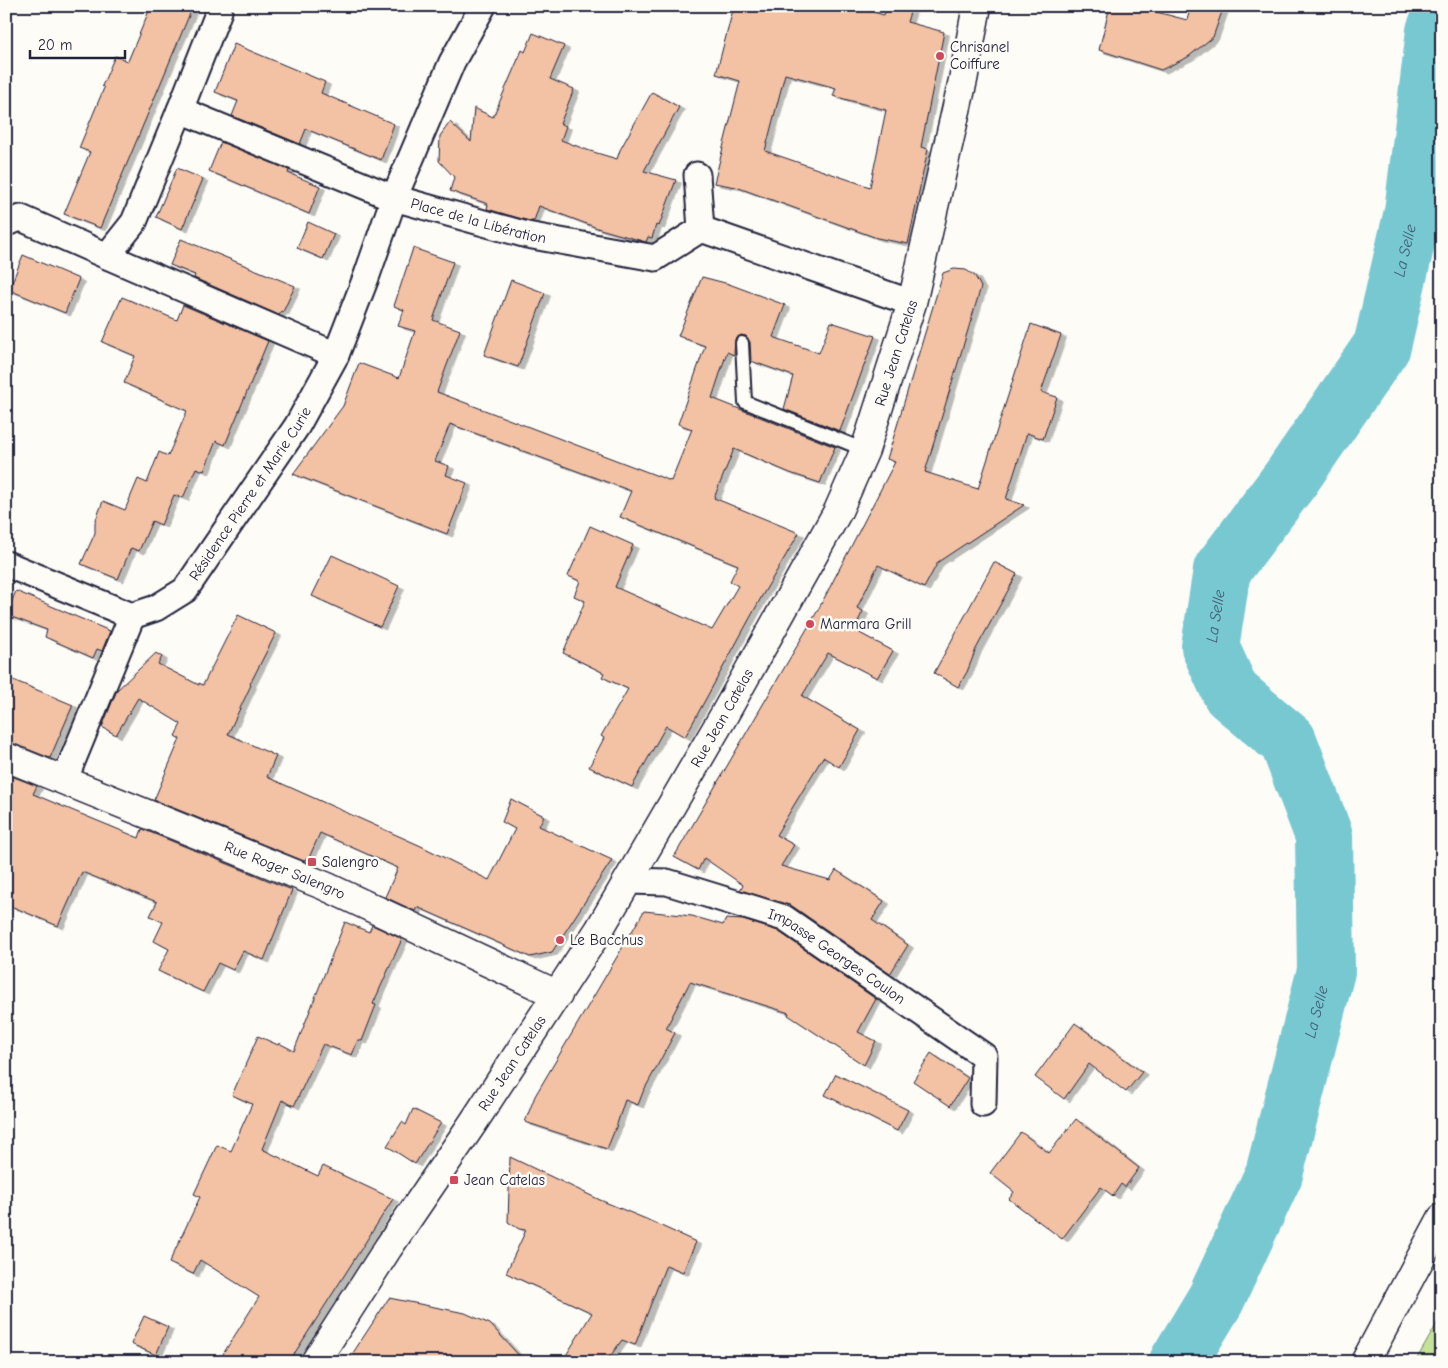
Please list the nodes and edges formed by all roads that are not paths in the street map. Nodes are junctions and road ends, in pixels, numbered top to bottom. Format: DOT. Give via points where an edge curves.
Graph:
graph roads {
  1 [pos="483,6"];
  2 [pos="977,6"];
  3 [pos="219,11"];
  4 [pos="180,110"];
  5 [pos="697,175"];
  6 [pos="394,198"];
  7 [pos="6,223"];
  8 [pos="701,229"];
  9 [pos="107,256"];
  10 [pos="912,304"];
  11 [pos="742,343"];
  12 [pos="336,355"];
  13 [pos="865,450"];
  14 [pos="6,564"];
  15 [pos="132,616"];
  16 [pos="6,757"];
  17 [pos="64,781"];
  18 [pos="628,881"];
  19 [pos="558,995"];
  20 [pos="982,1104"];
  21 [pos="1442,1218"];
  22 [pos="315,1362"];
  23 [pos="1366,1362"];
  1 -- 6 [label="street, Place de la Libération" via="452,62"];
  2 -- 10 [label="street, Rue Jean Catelas"];
  3 -- 4 [label="street"];
  4 -- 6 [label="street"];
  4 -- 9 [label="street" via="134,222"];
  5 -- 8 [label="street"];
  6 -- 8 [label="street, Place de la Libération" via="527,235 655,258"];
  6 -- 12 [label="street, Résidence Pierre et Marie Curie"];
  7 -- 9 [label="street" via="21,218"];
  8 -- 10 [label="street"];
  9 -- 12 [label="street"];
  10 -- 13 [label="street, Rue Jean Catelas"];
  11 -- 13 [label="lane" via="745,402"];
  12 -- 15 [label="street, Résidence Pierre et Marie Curie" via="297,426 185,590 156,608"];
  13 -- 18 [label="street, Rue Jean Catelas" via="838,511"];
  14 -- 15 [label="street"];
  15 -- 17 [label="street"];
  16 -- 17 [label="street, Rue Roger Salengro"];
  17 -- 19 [label="street, Rue Roger Salengro" via="325,886"];
  18 -- 19 [label="street, Rue Jean Catelas"];
  18 -- 20 [label="street, Impasse Georges Coulon" via="667,882 784,918 984,1056"];
  19 -- 22 [label="street, Rue Jean Catelas"];
  21 -- 23 [label="street"];
}
